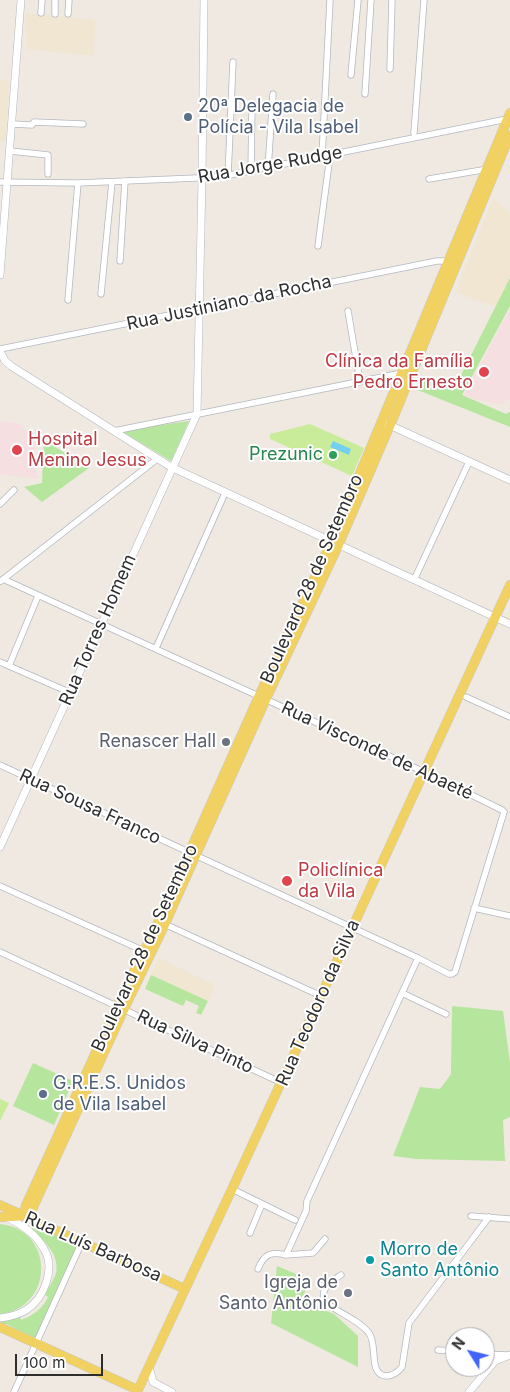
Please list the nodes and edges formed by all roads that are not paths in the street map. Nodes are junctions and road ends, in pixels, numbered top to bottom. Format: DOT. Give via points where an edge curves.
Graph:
graph roads {
  1 [pos="21,0"];
  2 [pos="42,0"];
  3 [pos="55,0"];
  4 [pos="69,0"];
  5 [pos="204,0"];
  6 [pos="330,0"];
  7 [pos="358,0"];
  8 [pos="371,0"];
  9 [pos="392,0"];
  10 [pos="424,0"];
  11 [pos="41,13"];
  12 [pos="55,14"];
  13 [pos="68,14"];
  14 [pos="234,62"];
  15 [pos="390,69"];
  16 [pos="351,75"];
  17 [pos="273,94"];
  18 [pos="365,94"];
  19 [pos="252,105"];
  20 [pos="509,116"];
  21 [pos="12,124"];
  22 [pos="83,124"];
  23 [pos="414,133"];
  24 [pos="510,135"];
  25 [pos="10,151"];
  26 [pos="330,156"];
  27 [pos="322,157"];
  28 [pos="268,168"];
  29 [pos="491,170"];
  30 [pos="251,172"];
  31 [pos="48,174"];
  32 [pos="228,176"];
  33 [pos="202,179"];
  34 [pos="428,179"];
  35 [pos="125,181"];
  36 [pos="4,182"];
  37 [pos="112,182"];
  38 [pos="78,183"];
  39 [pos="318,246"];
  40 [pos="1,251"];
  41 [pos="120,261"];
  42 [pos="453,263"];
  43 [pos="0,275"];
  44 [pos="101,294"];
  45 [pos="68,300"];
  46 [pos="198,309"];
  47 [pos="348,311"];
  48 [pos="0,350"];
  49 [pos="402,373"];
  50 [pos="360,382"];
  51 [pos="197,414"];
  52 [pos="386,424"];
  53 [pos="114,431"];
  54 [pos="157,459"];
  55 [pos="469,462"];
  56 [pos="172,467"];
  57 [pos="510,480"];
  58 [pos="14,490"];
  59 [pos="225,494"];
  60 [pos="0,504"];
  61 [pos="335,544"];
  62 [pos="1,580"];
  63 [pos="414,580"];
  64 [pos="510,585"];
  65 [pos="38,596"];
  66 [pos="496,618"];
  67 [pos="101,624"];
  68 [pos="510,624"];
  69 [pos="156,648"];
  70 [pos="0,662"];
  71 [pos="9,666"];
  72 [pos="71,693"];
  73 [pos="263,697"];
  74 [pos="466,697"];
  75 [pos="510,717"];
  76 [pos="0,765"];
  77 [pos="424,772"];
  78 [pos="31,779"];
  79 [pos="507,812"];
  80 [pos="0,847"];
  81 [pos="193,854"];
  82 [pos="0,886"];
  83 [pos="474,908"];
  84 [pos="510,916"];
  85 [pos="160,926"];
  86 [pos="352,928"];
  87 [pos="144,951"];
  88 [pos="0,952"];
  89 [pos="418,958"];
  90 [pos="402,993"];
  91 [pos="321,996"];
  92 [pos="120,1007"];
  93 [pos="446,1014"];
  94 [pos="282,1083"];
  95 [pos="232,1190"];
  96 [pos="262,1204"];
  97 [pos="0,1205"];
  98 [pos="24,1216"];
  99 [pos="471,1216"];
  100 [pos="3,1217"];
  101 [pos="489,1217"];
  102 [pos="510,1219"];
  103 [pos="295,1220"];
  104 [pos="250,1233"];
  105 [pos="31,1234"];
  106 [pos="325,1239"];
  107 [pos="82,1242"];
  108 [pos="286,1255"];
  109 [pos="258,1269"];
  110 [pos="341,1275"];
  111 [pos="185,1289"];
  112 [pos="0,1318"];
  113 [pos="0,1327"];
  114 [pos="36,1344"];
  115 [pos="438,1350"];
  116 [pos="445,1350"];
  117 [pos="495,1354"];
  118 [pos="510,1355"];
  119 [pos="149,1367"];
  120 [pos="138,1391"];
  121 [pos="14,1392"];
  122 [pos="172,1392"];
  123 [pos="469,1392"];
  1 -- 21 [label="street"];
  2 -- 11 [label="street"];
  3 -- 12 [label="street"];
  4 -- 13 [label="street"];
  5 -- 33 [label="street"];
  6 -- 27 [label="street"];
  7 -- 16 [label="street"];
  8 -- 18 [label="street"];
  9 -- 15 [label="street"];
  10 -- 23 [label="street"];
  14 -- 32 [label="street"];
  17 -- 28 [label="street"];
  19 -- 30 [label="street"];
  20 -- 26 [label="street, Rua Jorge Rudge"];
  20 -- 29 [label="main road, Boulevard 28 de Setembro"];
  21 -- 22 [label="street"];
  21 -- 25 [label="street"];
  24 -- 29 [label="main road, Boulevard 28 de Setembro"];
  25 -- 31 [label="street" via="48,155"];
  25 -- 36 [label="street"];
  26 -- 27 [label="street, Rua Jorge Rudge"];
  26 -- 39 [label="street"];
  27 -- 28 [label="street, Rua Jorge Rudge"];
  28 -- 30 [label="street, Rua Jorge Rudge"];
  29 -- 34 [label="street"];
  29 -- 42 [label="main road, Boulevard 28 de Setembro"];
  30 -- 32 [label="street, Rua Jorge Rudge"];
  32 -- 33 [label="street, Rua Jorge Rudge"];
  33 -- 35 [label="street, Rua Jorge Rudge"];
  33 -- 46 [label="street"];
  35 -- 37 [label="street, Rua Jorge Rudge"];
  35 -- 41 [label="street"];
  36 -- 38 [label="street, Rua Jorge Rudge"];
  36 -- 40 [label="street"];
  37 -- 38 [label="street, Rua Jorge Rudge"];
  37 -- 44 [label="street"];
  38 -- 45 [label="street"];
  40 -- 43 [label="street"];
  42 -- 46 [label="street, Rua Justiniano da Rocha" via="437,261"];
  42 -- 49 [label="main road, Boulevard 28 de Setembro"];
  42 -- 52 [label="main road, Boulevard 28 de Setembro"];
  46 -- 48 [label="street, Rua Justiniano da Rocha"];
  46 -- 51 [label="street"];
  47 -- 50 [label="street"];
  48 -- 53 [label="street" via="12,366"];
  49 -- 50 [label="street"];
  49 -- 52 [label="main road, Boulevard 28 de Setembro"];
  50 -- 51 [label="street"];
  51 -- 53 [label="street"];
  51 -- 56 [label="street, Rua Torres Homem"];
  52 -- 55 [label="street"];
  52 -- 61 [label="main road, Boulevard 28 de Setembro"];
  53 -- 54 [label="street"];
  54 -- 56 [label="street"];
  54 -- 62 [label="street"];
  55 -- 57 [label="street"];
  55 -- 63 [label="street"];
  56 -- 59 [label="street"];
  56 -- 67 [label="street, Rua Torres Homem"];
  58 -- 60 [label="street"];
  59 -- 61 [label="street"];
  59 -- 69 [label="street"];
  61 -- 63 [label="street"];
  61 -- 73 [label="main road, Boulevard 28 de Setembro"];
  62 -- 65 [label="street, Rua Visconde de Abaeté"];
  63 -- 66 [label="street"];
  64 -- 66 [label="main road, Rua Teodoro da Silva"];
  65 -- 67 [label="street, Rua Visconde de Abaeté"];
  65 -- 71 [label="street"];
  66 -- 68 [label="street"];
  66 -- 77 [label="main road, Rua Teodoro da Silva"];
  67 -- 69 [label="street, Rua Visconde de Abaeté"];
  67 -- 72 [label="street, Rua Torres Homem"];
  69 -- 73 [label="street, Rua Visconde de Abaeté"];
  70 -- 71 [label="street"];
  71 -- 72 [label="street"];
  72 -- 78 [label="street, Rua Torres Homem"];
  73 -- 77 [label="street, Rua Visconde de Abaeté"];
  73 -- 81 [label="main road, Boulevard 28 de Setembro"];
  74 -- 75 [label="street"];
  76 -- 78 [label="street, Rua Sousa Franco"];
  77 -- 79 [label="street, Rua Visconde de Abaeté"];
  77 -- 86 [label="main road, Rua Teodoro da Silva"];
  78 -- 80 [label="street, Rua Torres Homem"];
  78 -- 81 [label="street, Rua Sousa Franco"];
  79 -- 83 [label="street"];
  81 -- 85 [label="main road, Boulevard 28 de Setembro"];
  81 -- 86 [label="street, Rua Sousa Franco"];
  82 -- 87 [label="street"];
  83 -- 84 [label="street"];
  83 -- 89 [label="street, Rua Sousa Franco" via="455,972 449,974"];
  85 -- 87 [label="main road, Boulevard 28 de Setembro"];
  85 -- 91 [label="street" via="178,930"];
  85 -- 92 [label="main road, Boulevard 28 de Setembro"];
  86 -- 89 [label="street, Rua Sousa Franco"];
  86 -- 91 [label="main road, Rua Teodoro da Silva"];
  87 -- 92 [label="main road, Boulevard 28 de Setembro"];
  88 -- 92 [label="street, Rua Silva Pinto"];
  89 -- 90 [label="street"];
  90 -- 93 [label="street"];
  90 -- 108 [label="street" via="307,1201 306,1211"];
  91 -- 94 [label="main road, Rua Teodoro da Silva"];
  92 -- 94 [label="street, Rua Silva Pinto"];
  92 -- 98 [label="main road, Boulevard 28 de Setembro" via="33,1208"];
  94 -- 95 [label="main road, Rua Teodoro da Silva"];
  95 -- 96 [label="street"];
  95 -- 111 [label="main road, Rua Teodoro da Silva"];
  96 -- 103 [label="street"];
  96 -- 104 [label="street"];
  97 -- 98 [label="main road, Rua Luís Barbosa"];
  98 -- 100 [label="main road"];
  98 -- 105 [label="street"];
  98 -- 107 [label="main road, Rua Luís Barbosa"];
  99 -- 101 [label="street"];
  100 -- 105 [label="street" via="17,1222"];
  101 -- 102 [label="street"];
  101 -- 110 [label="street" via="409,1323 402,1367 390,1376 378,1373 370,1334 325,1302 325,1288"];
  105 -- 112 [label="street" via="47,1256 45,1284 27,1310"];
  106 -- 108 [label="street" via="313,1253"];
  107 -- 111 [label="main road, Rua Luís Barbosa"];
  107 -- 114 [label="street"];
  108 -- 109 [label="street" via="270,1253"];
  111 -- 119 [label="main road, Rua Teodoro da Silva"];
  113 -- 114 [label="main road"];
  114 -- 120 [label="main road"];
  114 -- 121 [label="street"];
  115 -- 116 [label="street"];
  117 -- 118 [label="street"];
  118 -- 123 [label="street" via="495,1361"];
  119 -- 120 [label="main road, Rua Teodoro da Silva"];
  119 -- 122 [label="street" via="153,1382"];
}
